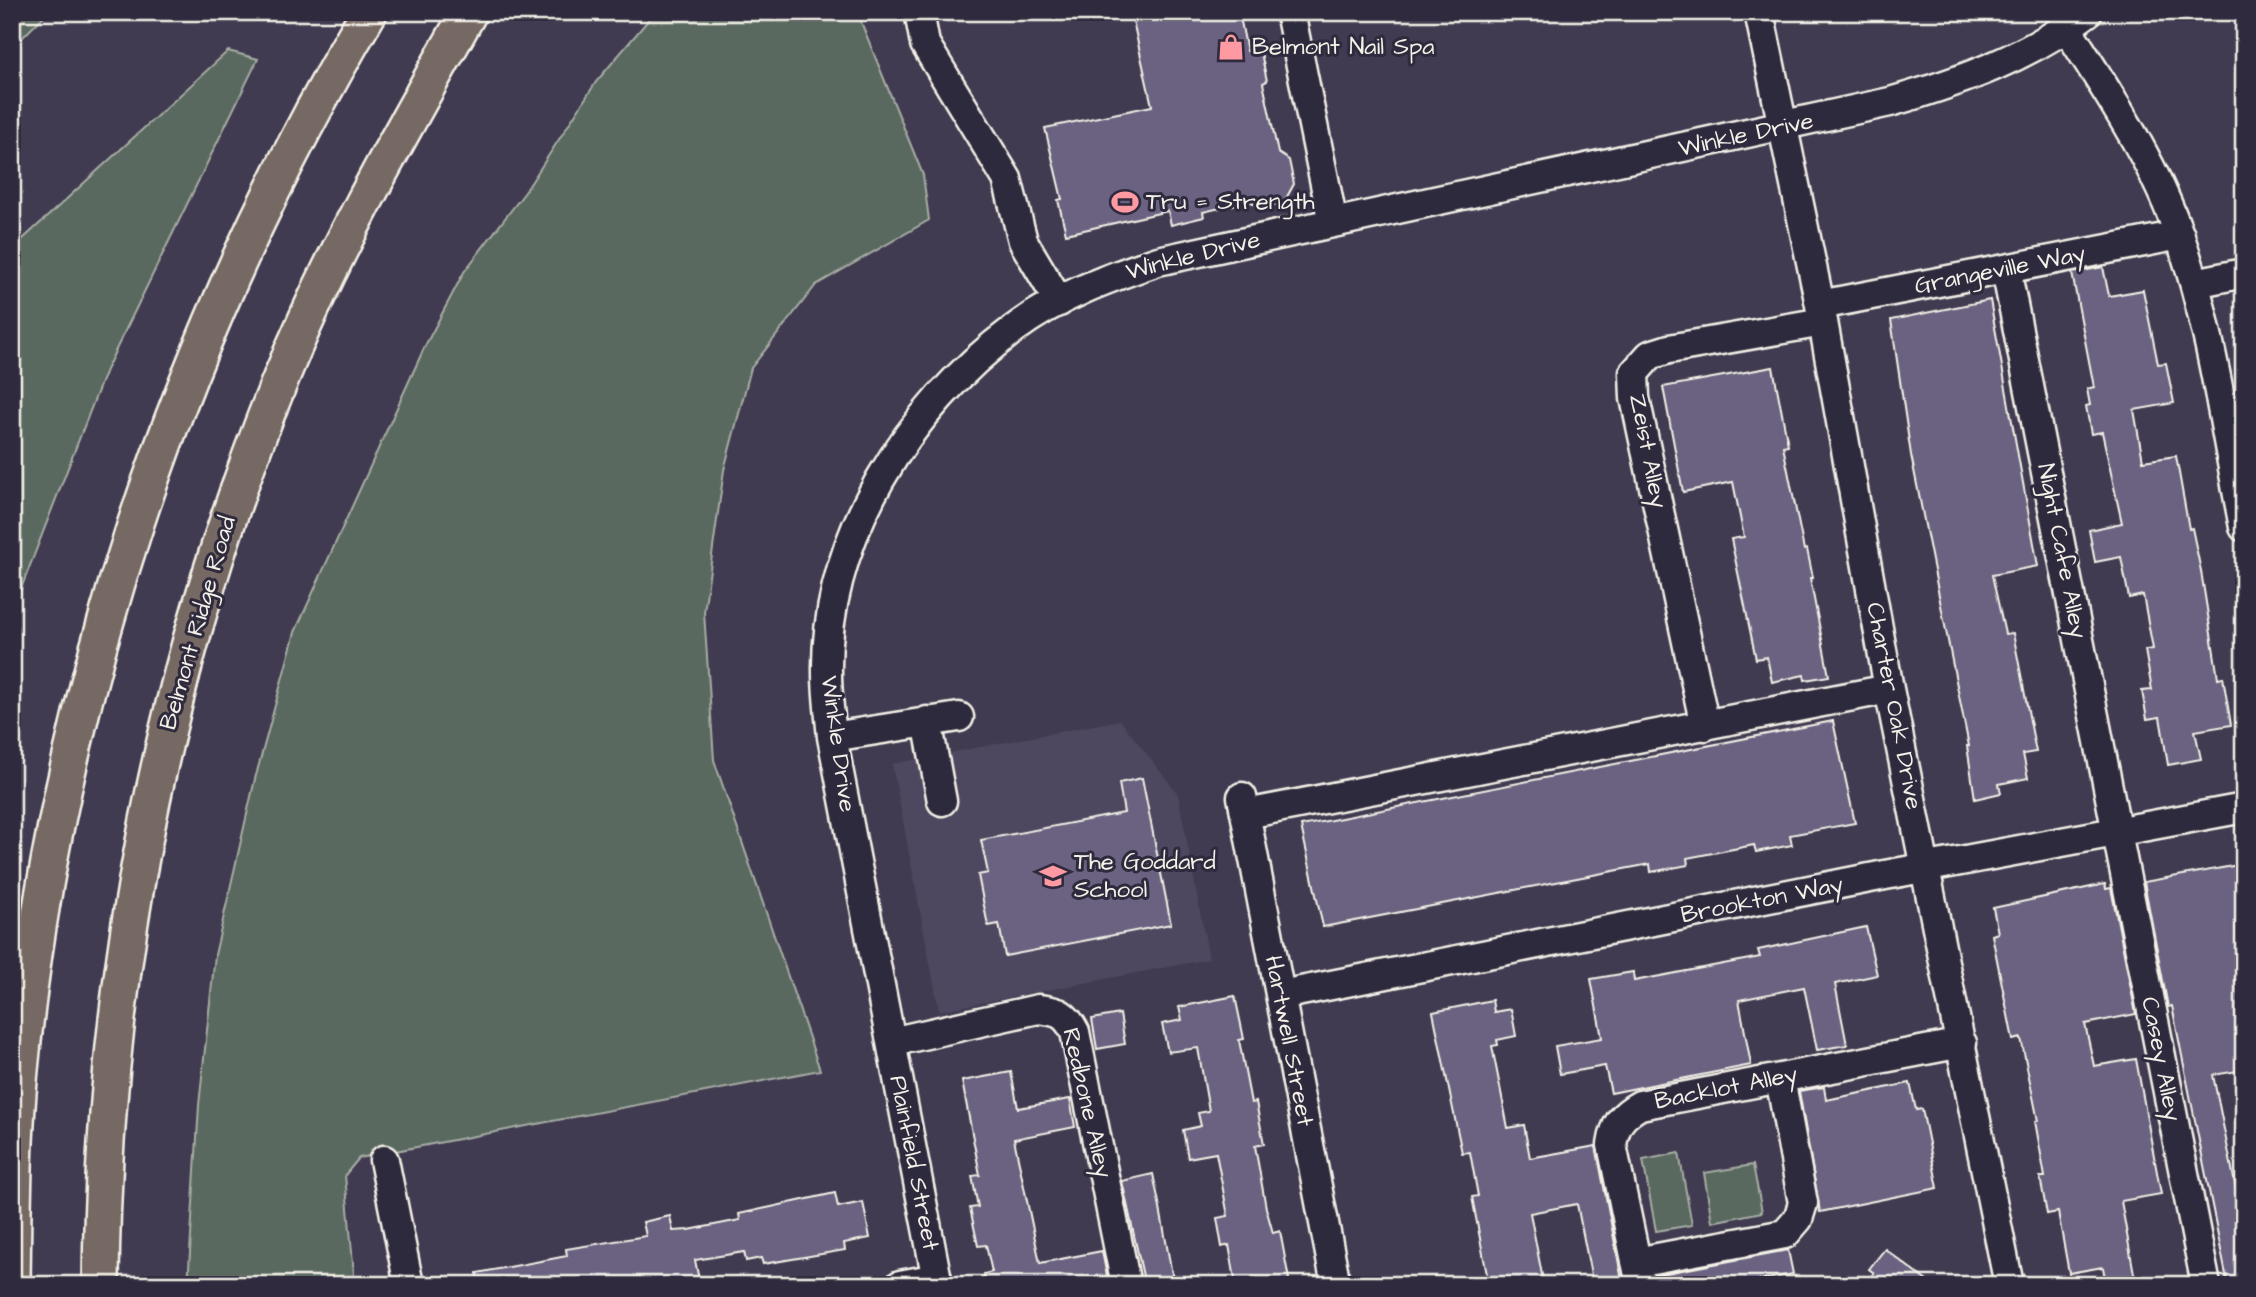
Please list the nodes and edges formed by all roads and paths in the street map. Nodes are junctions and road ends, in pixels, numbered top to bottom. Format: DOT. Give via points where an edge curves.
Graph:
graph roads {
  1 [pos="369,12"];
  2 [pos="470,12"];
  3 [pos="919,12"];
  4 [pos="1290,12"];
  5 [pos="1759,12"];
  6 [pos="2078,20"];
  7 [pos="1784,126"];
  8 [pos="1333,223"];
  9 [pos="2180,235"];
  10 [pos="2006,269"];
  11 [pos="2244,273"];
  12 [pos="2195,283"];
  13 [pos="1059,302"];
  14 [pos="1821,314"];
  15 [pos="2244,527"];
  16 [pos="1889,689"];
  17 [pos="959,717"];
  18 [pos="927,721"];
  19 [pos="1705,726"];
  20 [pos="832,737"];
  21 [pos="942,801"];
  22 [pos="2244,808"];
  23 [pos="2116,833"];
  24 [pos="1926,868"];
  25 [pos="1281,995"];
  26 [pos="891,1042"];
  27 [pos="1962,1043"];
  28 [pos="1780,1078"];
  29 [pos="384,1160"];
  30 [pos="1638,1273"];
  31 [pos="937,1281"];
  32 [pos="12,1285"];
  33 [pos="101,1285"];
  34 [pos="409,1285"];
  35 [pos="900,1285"];
  36 [pos="1126,1285"];
  37 [pos="1336,1285"];
  38 [pos="2009,1285"];
  39 [pos="2206,1285"];
  1 -- 32 [label="main road" via="313,107 234,267 175,412 91,670 45,891 20,1071"];
  2 -- 33 [label="main road, Belmont Ridge Road" via="363,202 282,375 197,612 149,811 128,933 103,1169"];
  3 -- 13 [label="street" via="925,44 1007,179 1023,241"];
  4 -- 8 [label="street"];
  5 -- 7 [label="street, Charter Oak Drive"];
  6 -- 7 [label="street, Winkle Drive" via="1956,83"];
  6 -- 9 [label="street"];
  7 -- 8 [label="street, Winkle Drive"];
  7 -- 14 [label="street, Charter Oak Drive"];
  8 -- 13 [label="street, Winkle Drive" via="1158,261"];
  9 -- 10 [label="street, Grangeville Way"];
  9 -- 12 [label="street"];
  10 -- 14 [label="street, Grangeville Way"];
  10 -- 23 [label="street, Night Cafe Alley"];
  11 -- 12 [label="street"];
  12 -- 15 [label="street"];
  13 -- 20 [label="street, Winkle Drive" via="1015,327 963,372 913,430 874,489 841,575 832,617 827,672"];
  14 -- 16 [label="street, Charter Oak Drive"];
  14 -- 19 [label="street, Zeist Alley" via="1669,349 1650,355 1634,373 1635,398"];
  16 -- 19 [label="street"];
  16 -- 24 [label="street, Charter Oak Drive"];
  17 -- 18 [label="street"];
  18 -- 20 [label="street"];
  18 -- 21 [label="street"];
  19 -- 25 [label="street, Hartwell Street" via="1244,806"];
  20 -- 26 [label="street, Winkle Drive"];
  22 -- 23 [label="street, Brookton Way"];
  23 -- 24 [label="street, Brookton Way"];
  23 -- 39 [label="street, Casey Alley"];
  24 -- 25 [label="street, Brookton Way"];
  24 -- 27 [label="street, Charter Oak Drive"];
  25 -- 37 [label="street, Hartwell Street"];
  26 -- 31 [label="street, Plainfield Street"];
  26 -- 36 [label="street, Redbone Alley" via="1038,1009 1067,1017 1075,1032"];
  27 -- 28 [label="street, Backlot Alley"];
  27 -- 38 [label="street, Charter Oak Drive"];
  28 -- 30 [label="street" via="1803,1203 1798,1219 1784,1234"];
  28 -- 30 [label="street, Backlot Alley" via="1640,1105 1622,1115 1612,1145"];
  29 -- 34 [label="street"];
  31 -- 35 [label="street"];
}
